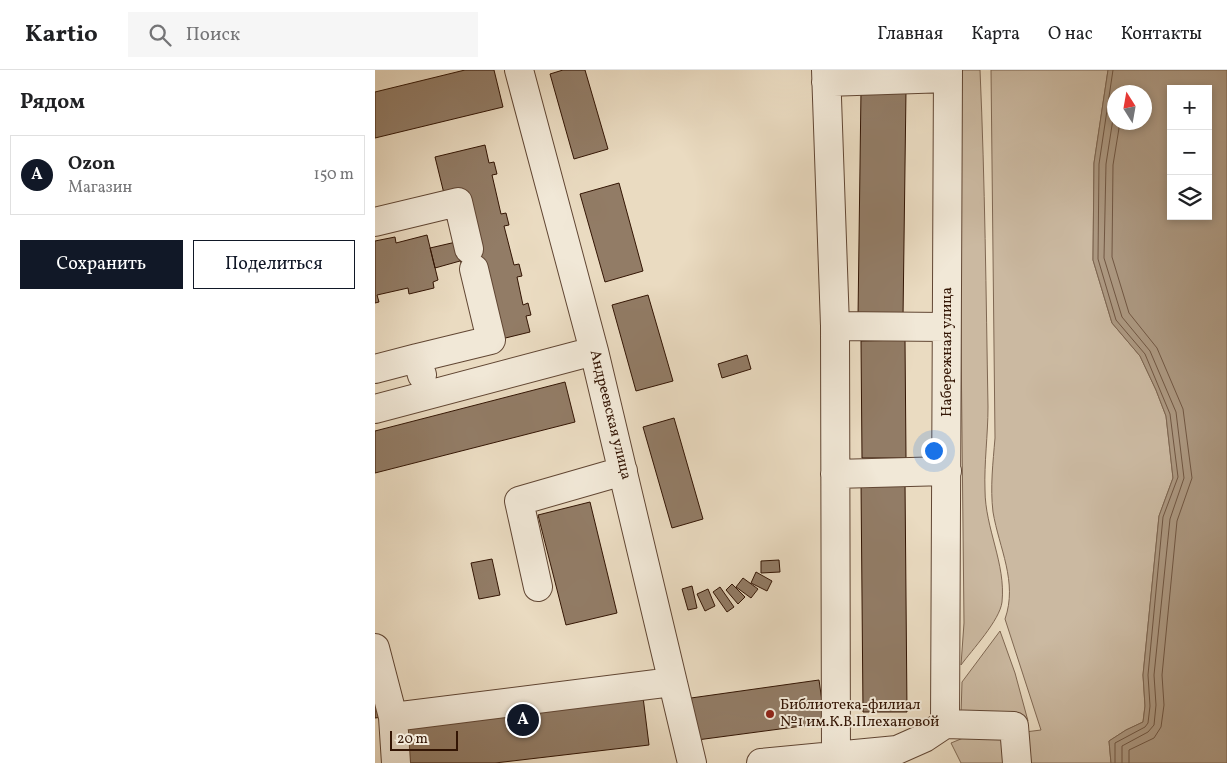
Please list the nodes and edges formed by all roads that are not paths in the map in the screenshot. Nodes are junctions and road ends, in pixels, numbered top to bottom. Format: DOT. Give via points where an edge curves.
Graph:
graph roads {
  1 [pos="519,70"];
  2 [pos="948,74"];
  3 [pos="826,76"];
  4 [pos="375,222"];
  5 [pos="835,326"];
  6 [pos="946,327"];
  7 [pos="594,351"];
  8 [pos="417,358"];
  9 [pos="375,369"];
  10 [pos="427,396"];
  11 [pos="375,409"];
  12 [pos="623,471"];
  13 [pos="947,471"];
  14 [pos="835,474"];
  15 [pos="538,587"];
  16 [pos="375,648"];
  17 [pos="672,682"];
  18 [pos="393,717"];
  19 [pos="945,724"];
  20 [pos="852,758"];
  21 [pos="396,763"];
  22 [pos="692,763"];
  23 [pos="761,763"];
  24 [pos="1017,763"];
  1 -- 7 [label="street, Андреевская улица"];
  2 -- 3 [label="street"];
  2 -- 6 [label="street, Набережная улица"];
  3 -- 5 [label="street"];
  4 -- 8 [label="street" via="458,202 491,340"];
  5 -- 6 [label="street"];
  5 -- 14 [label="street"];
  6 -- 13 [label="street, Набережная улица"];
  7 -- 10 [label="street"];
  7 -- 12 [label="street, Андреевская улица"];
  8 -- 9 [label="street"];
  8 -- 10 [label="street"];
  10 -- 11 [label="street"];
  12 -- 15 [label="street" via="519,501"];
  12 -- 17 [label="street, Андреевская улица"];
  13 -- 14 [label="street"];
  13 -- 19 [label="street, Набережная улица"];
  14 -- 20 [label="street"];
  16 -- 18 [label="street"];
  17 -- 18 [label="street"];
  17 -- 22 [label="street, Андреевская улица"];
  18 -- 21 [label="street"];
  19 -- 20 [label="street" via="897,750"];
  19 -- 24 [label="street" via="1014,726"];
  20 -- 23 [label="street"];
}
